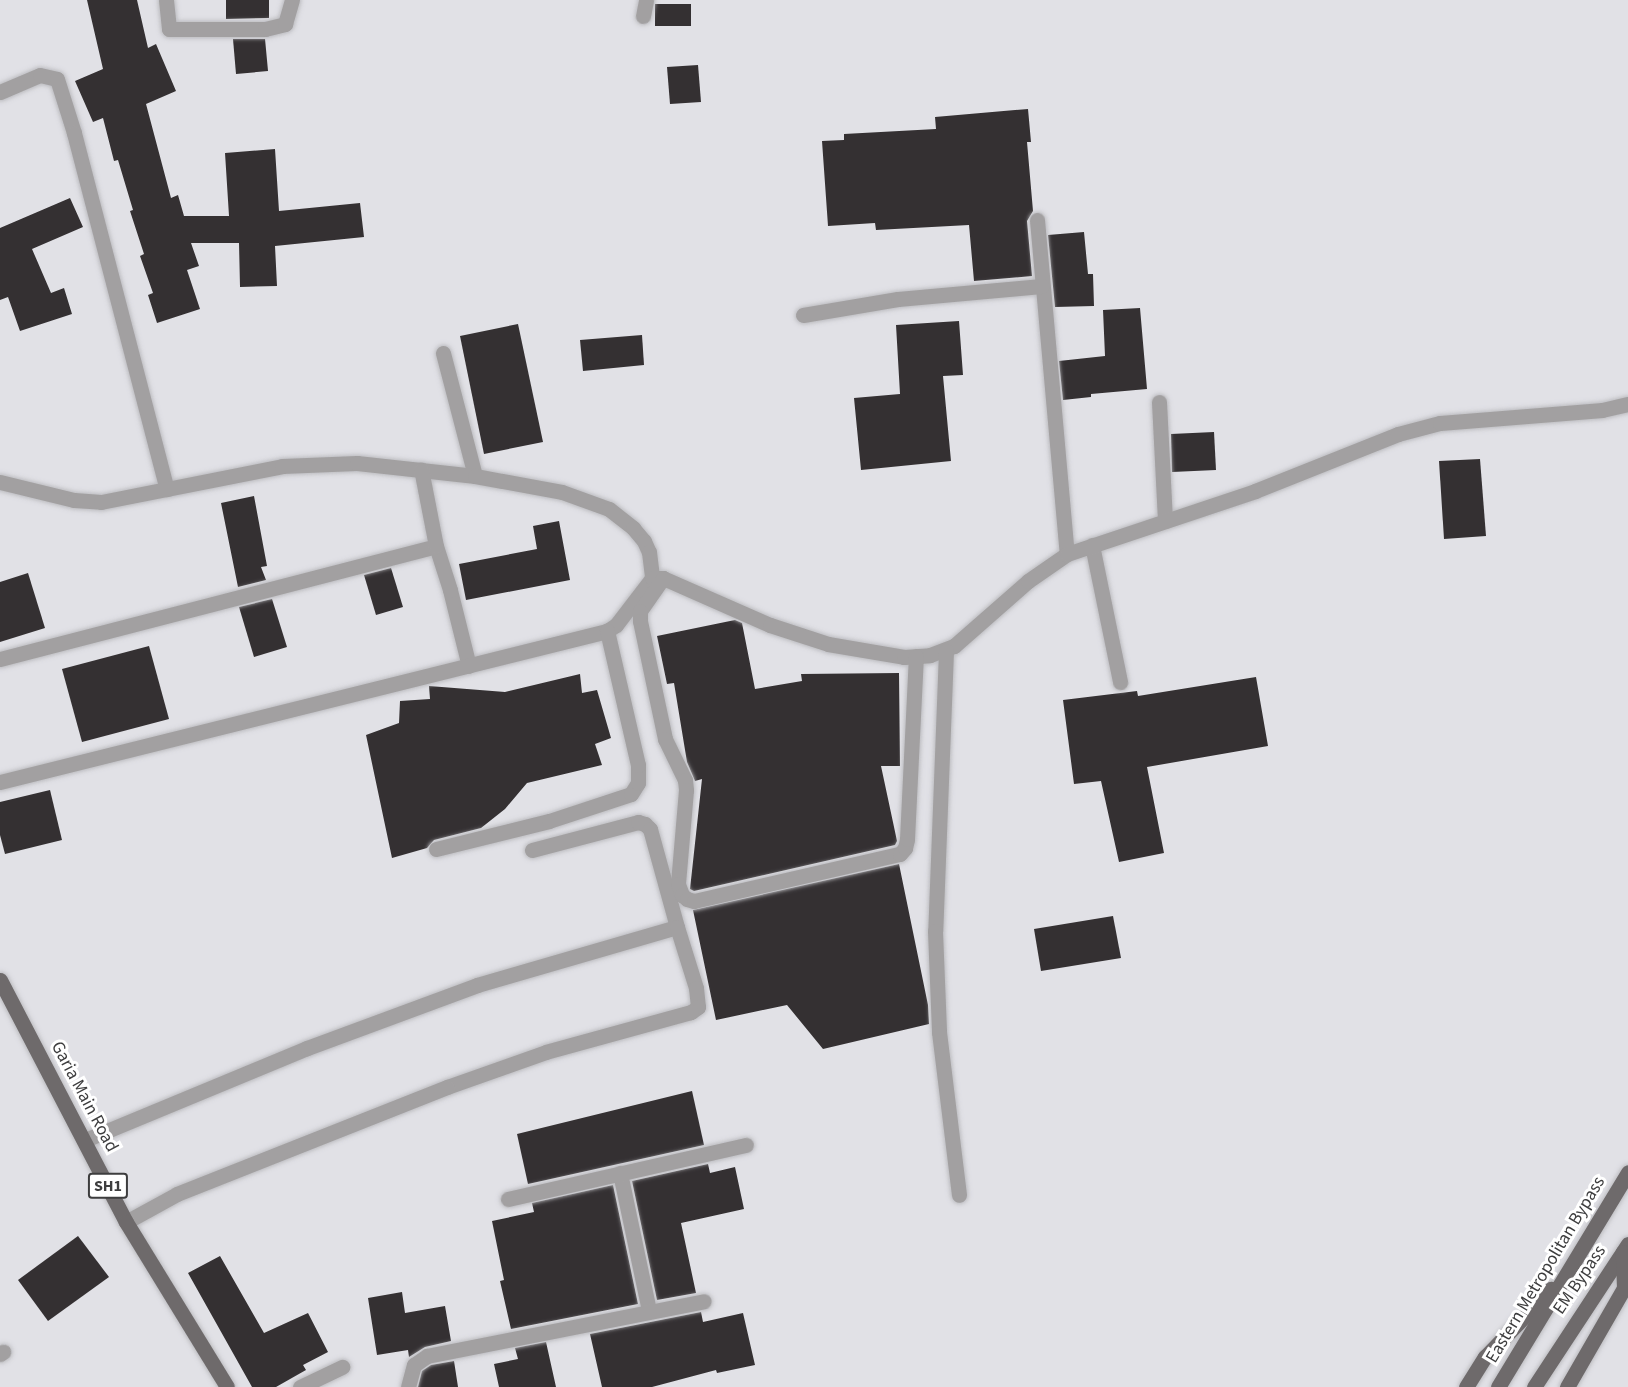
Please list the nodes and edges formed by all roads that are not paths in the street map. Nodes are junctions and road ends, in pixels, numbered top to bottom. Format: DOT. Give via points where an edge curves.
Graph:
graph roads {
  1 [pos="166,0"];
  2 [pos="292,0"];
  3 [pos="646,0"];
  4 [pos="643,16"];
  5 [pos="0,92"];
  6 [pos="1036,220"];
  7 [pos="1041,286"];
  8 [pos="804,315"];
  9 [pos="443,353"];
  10 [pos="1159,402"];
  11 [pos="1628,404"];
  12 [pos="421,469"];
  13 [pos="475,476"];
  14 [pos="0,482"];
  15 [pos="167,489"];
  16 [pos="1165,521"];
  17 [pos="1092,545"];
  18 [pos="436,546"];
  19 [pos="1067,554"];
  20 [pos="657,578"];
  21 [pos="608,631"];
  22 [pos="946,651"];
  23 [pos="916,656"];
  24 [pos="0,659"];
  25 [pos="469,666"];
  26 [pos="1120,682"];
  27 [pos="0,782"];
  28 [pos="436,849"];
  29 [pos="532,850"];
  30 [pos="677,927"];
  31 [pos="0,980"];
  32 [pos="85,1140"];
  33 [pos="746,1145"];
  34 [pos="1628,1172"];
  35 [pos="620,1173"];
  36 [pos="959,1195"];
  37 [pos="508,1199"];
  38 [pos="126,1222"];
  39 [pos="1625,1248"];
  40 [pos="1564,1276"];
  41 [pos="704,1301"];
  42 [pos="648,1311"];
  43 [pos="342,1367"];
  44 [pos="226,1387"];
  45 [pos="300,1387"];
  46 [pos="408,1387"];
  47 [pos="1466,1387"];
  48 [pos="1498,1387"];
  49 [pos="1534,1387"];
  50 [pos="1567,1387"];
  1 -- 2 [label="street" via="169,29 242,30 285,24"];
  3 -- 4 [label="street"];
  5 -- 15 [label="street" via="40,75 57,79 75,133"];
  6 -- 7 [label="street"];
  7 -- 8 [label="street" via="898,299"];
  7 -- 19 [label="street"];
  9 -- 13 [label="street"];
  10 -- 16 [label="street"];
  11 -- 16 [label="street" via="1602,410 1425,426"];
  12 -- 13 [label="street"];
  12 -- 15 [label="street" via="357,463 306,464"];
  12 -- 18 [label="street"];
  13 -- 20 [label="street" via="562,492 609,509 645,541"];
  14 -- 15 [label="street" via="74,500 101,502"];
  16 -- 17 [label="street"];
  17 -- 19 [label="street"];
  17 -- 26 [label="street"];
  18 -- 24 [label="street"];
  18 -- 25 [label="street"];
  19 -- 22 [label="street" via="1028,581 965,639"];
  20 -- 21 [label="street"];
  20 -- 23 [label="street" via="828,644 882,655"];
  20 -- 23 [label="street" via="640,611 640,621 665,739 685,780 678,884 681,895 687,899 694,901 900,854 907,839"];
  21 -- 25 [label="street"];
  21 -- 28 [label="street" via="638,765 638,783 631,794 549,821"];
  22 -- 23 [label="street"];
  22 -- 36 [label="street" via="935,931 939,1032"];
  25 -- 27 [label="street"];
  29 -- 30 [label="street" via="638,822 645,824 650,828"];
  30 -- 32 [label="street" via="466,989 307,1048"];
  30 -- 38 [label="street" via="696,988 698,1006 691,1012 546,1052 428,1094 177,1194"];
  31 -- 32 [label="main road, Garia Main Road / SH1"];
  32 -- 38 [label="main road, Garia Main Road / SH1"];
  33 -- 35 [label="street"];
  34 -- 40 [label="main road, Eastern Metropolitan Bypass"];
  35 -- 37 [label="street"];
  35 -- 42 [label="street"];
  38 -- 44 [label="main road, Garia Main Road / SH1"];
  39 -- 49 [label="main road, EM Bypass"];
  39 -- 50 [label="main road" via="1624,1288"];
  40 -- 47 [label="main road" via="1485,1357"];
  40 -- 48 [label="main road, Eastern Metropolitan Bypass"];
  41 -- 42 [label="street"];
  42 -- 46 [label="street" via="427,1356 414,1365"];
  43 -- 45 [label="street"];
}
